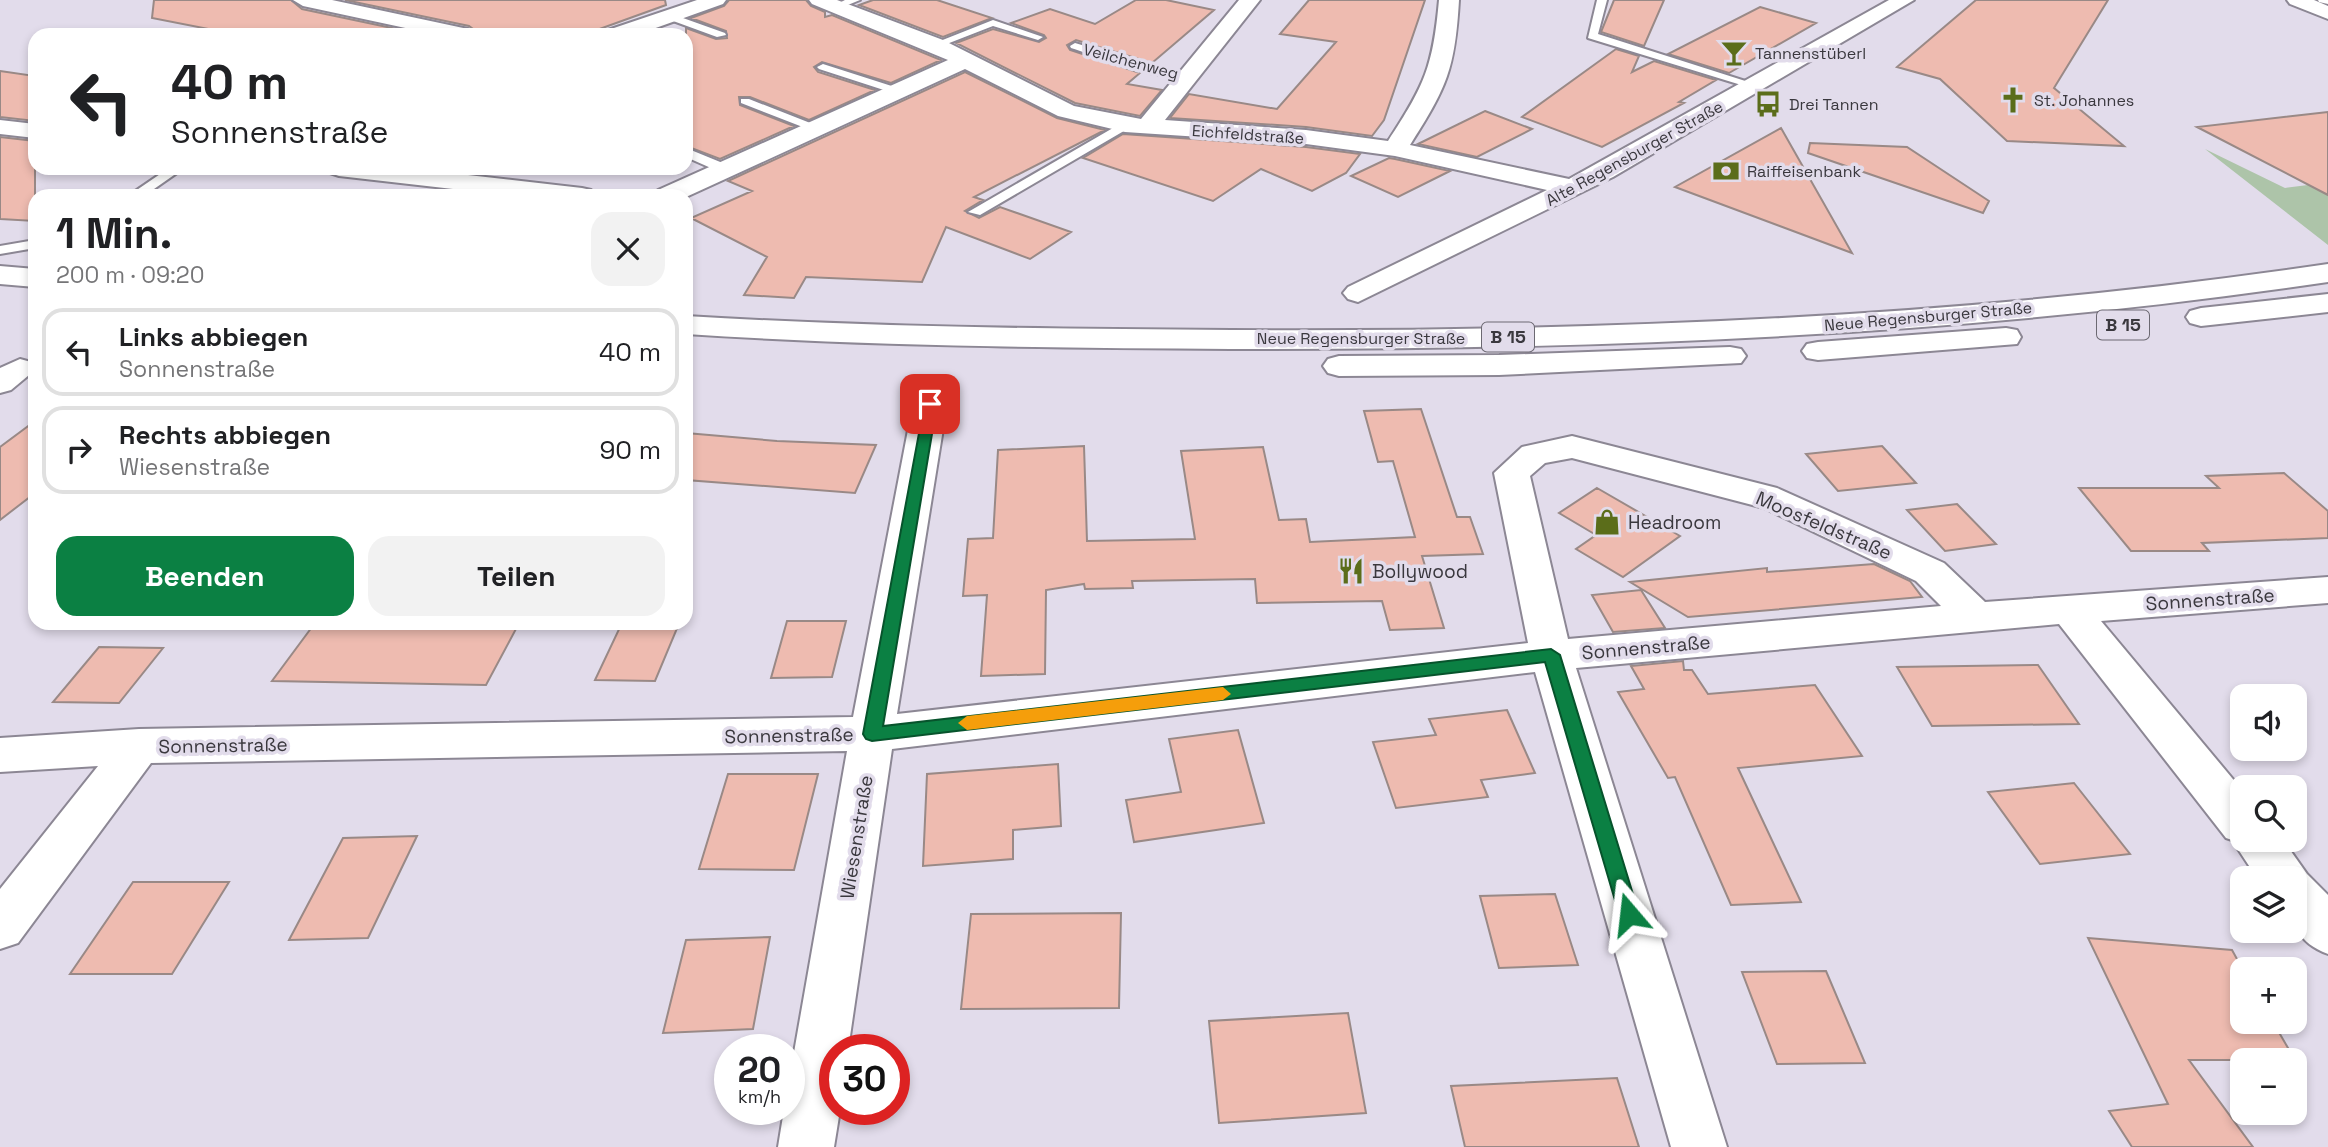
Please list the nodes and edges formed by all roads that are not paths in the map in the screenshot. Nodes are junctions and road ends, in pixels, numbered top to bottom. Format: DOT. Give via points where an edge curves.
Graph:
graph roads {
  1 [pos="303,0"];
  2 [pos="716,0"];
  3 [pos="1250,0"];
  4 [pos="1449,0"];
  5 [pos="1602,0"];
  6 [pos="1904,0"];
  7 [pos="2297,0"];
  8 [pos="2323,0"];
  9 [pos="2328,1"];
  10 [pos="838,2"];
  11 [pos="2328,13"];
  12 [pos="669,16"];
  13 [pos="435,28"];
  14 [pos="636,28"];
  15 [pos="721,34"];
  16 [pos="1038,37"];
  17 [pos="935,45"];
  18 [pos="1074,46"];
  19 [pos="964,61"];
  20 [pos="823,66"];
  21 [pos="1188,76"];
  22 [pos="1755,86"];
  23 [pos="897,91"];
  24 [pos="745,102"];
  25 [pos="1136,126"];
  26 [pos="0,127"];
  27 [pos="817,128"];
  28 [pos="28,130"];
  29 [pos="1395,149"];
  30 [pos="693,155"];
  31 [pos="725,169"];
  32 [pos="167,175"];
  33 [pos="400,175"];
  34 [pos="1574,188"];
  35 [pos="146,189"];
  36 [pos="521,189"];
  37 [pos="682,189"];
  38 [pos="975,212"];
  39 [pos="28,245"];
  40 [pos="0,250"];
  41 [pos="2328,273"];
  42 [pos="0,275"];
  43 [pos="28,277"];
  44 [pos="1357,293"];
  45 [pos="0,300"];
  46 [pos="28,302"];
  47 [pos="2328,303"];
  48 [pos="693,325"];
  49 [pos="693,349"];
  50 [pos="930,404"];
  51 [pos="2328,590"];
  52 [pos="2069,609"];
  53 [pos="1976,617"];
  54 [pos="1551,655"];
  55 [pos="872,734"];
  56 [pos="139,746"];
  57 [pos="0,755"];
  58 [pos="2230,809"];
  59 [pos="2264,852"];
  60 [pos="2276,866"];
  61 [pos="2307,906"];
  62 [pos="0,927"];
  63 [pos="2328,932"];
  64 [pos="806,1147"];
  65 [pos="1699,1147"];
  1 -- 13 [label="main road"];
  2 -- 12 [label="main road"];
  3 -- 21 [label="main road, Veilchenweg"];
  4 -- 29 [label="main road" via="1445,52 1430,95"];
  5 -- 22 [label="lane" via="1592,36"];
  6 -- 22 [label="main road, Alte Regensburger Straße"];
  7 -- 11 [label="main road"];
  8 -- 9 [label="lane"];
  10 -- 17 [label="main road, Eichfeldstraße"];
  12 -- 14 [label="main road"];
  12 -- 15 [label="lane"];
  16 -- 17 [label="lane" via="993,23"];
  17 -- 19 [label="main road, Eichfeldstraße"];
  18 -- 21 [label="lane, Veilchenweg"];
  19 -- 23 [label="main road"];
  19 -- 25 [label="main road, Eichfeldstraße" via="1066,111"];
  20 -- 23 [label="lane"];
  21 -- 25 [label="main road, Veilchenweg"];
  22 -- 34 [label="main road, Alte Regensburger Straße"];
  23 -- 27 [label="main road"];
  24 -- 27 [label="lane"];
  25 -- 29 [label="main road, Eichfeldstraße" via="1307,137"];
  25 -- 38 [label="lane"];
  26 -- 28 [label="main road"];
  27 -- 31 [label="main road"];
  29 -- 34 [label="main road, Eichfeldstraße"];
  30 -- 31 [label="lane"];
  31 -- 37 [label="main road"];
  32 -- 35 [label="lane"];
  33 -- 36 [label="main road"];
  34 -- 44 [label="main road, Alte Regensburger Straße"];
  39 -- 40 [label="lane"];
  41 -- 48 [label="main road, Neue Regensburger Straße / B 15" via="2223,289 1740,330 1313,340 1012,337"];
  42 -- 43 [label="main road"];
  45 -- 46 [label="main road"];
  47 -- 49 [label="main road, Neue Regensburger Straße / B 15" via="1918,345 1499,365 988,362"];
  50 -- 55 [label="main road, Wiesenstraße"];
  51 -- 52 [label="main road, Sonnenstraße"];
  52 -- 53 [label="main road, Sonnenstraße"];
  52 -- 58 [label="main road"];
  53 -- 54 [label="main road, Sonnenstraße"];
  53 -- 54 [label="main road, Moosfeldstraße" via="1930,572 1777,500 1573,447 1534,455 1513,473"];
  54 -- 55 [label="main road, Sonnenstraße"];
  54 -- 65 [label="main road"];
  55 -- 56 [label="main road, Sonnenstraße"];
  55 -- 64 [label="main road, Wiesenstraße"];
  56 -- 57 [label="main road, Sonnenstraße"];
  56 -- 62 [label="main road"];
  59 -- 60 [label="main road"];
  61 -- 63 [label="main road"];
}
